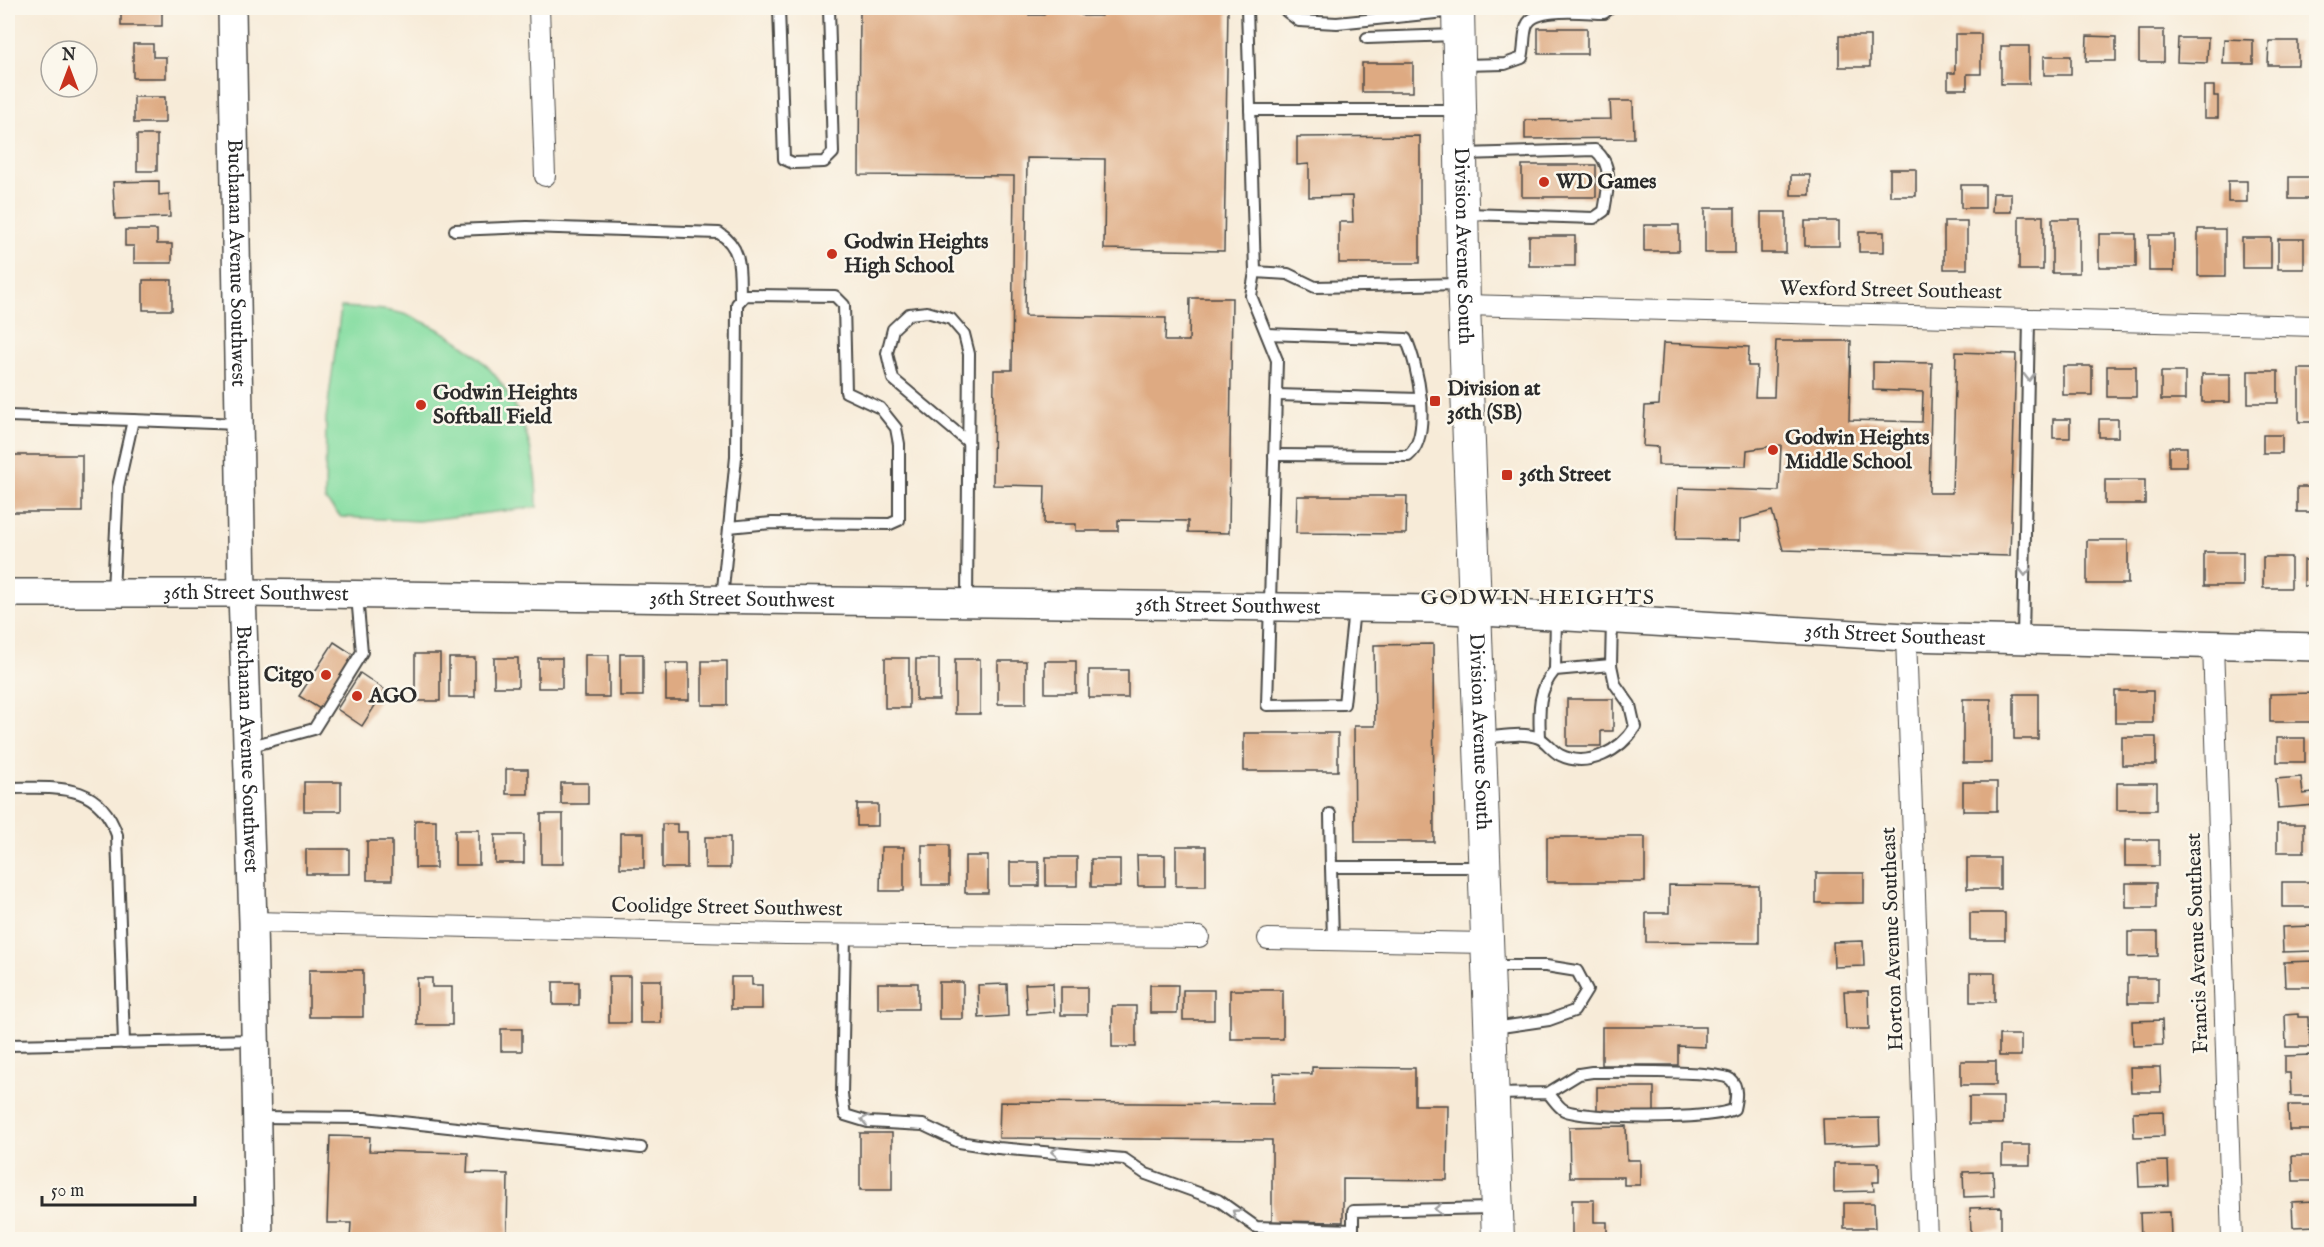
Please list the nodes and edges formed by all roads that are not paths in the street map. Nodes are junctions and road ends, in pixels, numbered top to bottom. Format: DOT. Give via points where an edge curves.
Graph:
graph roads {
  1 [pos="232,8"];
  2 [pos="539,8"];
  3 [pos="779,8"];
  4 [pos="829,8"];
  5 [pos="1247,8"];
  6 [pos="1286,8"];
  7 [pos="1610,8"];
  8 [pos="1458,29"];
  9 [pos="1367,38"];
  10 [pos="1250,110"];
  11 [pos="1460,110"];
  12 [pos="1461,154"];
  13 [pos="545,176"];
  14 [pos="1462,214"];
  15 [pos="455,230"];
  16 [pos="1255,273"];
  17 [pos="1464,295"];
  18 [pos="740,299"];
  19 [pos="2029,319"];
  20 [pos="2316,326"];
  21 [pos="1268,334"];
  22 [pos="1276,395"];
  23 [pos="1420,399"];
  24 [pos="8,416"];
  25 [pos="133,420"];
  26 [pos="239,424"];
  27 [pos="968,442"];
  28 [pos="1274,455"];
  29 [pos="729,526"];
  30 [pos="113,592"];
  31 [pos="8,593"];
  32 [pos="242,593"];
  33 [pos="357,595"];
  34 [pos="722,600"];
  35 [pos="968,602"];
  36 [pos="1270,606"];
  37 [pos="1354,608"];
  38 [pos="1475,610"];
  39 [pos="1556,616"];
  40 [pos="1612,619"];
  41 [pos="1906,637"];
  42 [pos="2023,640"];
  43 [pos="2213,644"];
  44 [pos="2316,647"];
  45 [pos="1611,665"];
  46 [pos="1555,670"];
  47 [pos="1480,738"];
  48 [pos="1540,738"];
  49 [pos="247,747"];
  50 [pos="8,788"];
  51 [pos="1330,814"];
  52 [pos="1331,867"];
  53 [pos="1484,867"];
  54 [pos="253,922"];
  55 [pos="845,935"];
  56 [pos="1199,937"];
  57 [pos="1268,939"];
  58 [pos="1333,940"];
  59 [pos="1488,954"];
  60 [pos="1490,1029"];
  61 [pos="256,1040"];
  62 [pos="124,1043"];
  63 [pos="8,1045"];
  64 [pos="1548,1093"];
  65 [pos="1493,1094"];
  66 [pos="257,1117"];
  67 [pos="641,1148"];
  68 [pos="1497,1208"];
  69 [pos="1353,1235"];
  70 [pos="259,1239"];
  71 [pos="1498,1239"];
  72 [pos="1927,1239"];
  73 [pos="2232,1239"];
  1 -- 26 [label="street, Buchanan Avenue Southwest"];
  2 -- 13 [label="street"];
  3 -- 4 [label="lane" via="784,159 793,163 824,162 833,153"];
  5 -- 10 [label="lane"];
  6 -- 8 [label="lane" via="1299,21"];
  7 -- 8 [label="lane" via="1604,13 1534,16 1526,28 1522,58 1505,64"];
  8 -- 9 [label="lane"];
  8 -- 11 [label="main road, Division Avenue South"];
  10 -- 11 [label="lane"];
  10 -- 16 [label="lane"];
  11 -- 12 [label="main road, Division Avenue South"];
  12 -- 14 [label="main road, Division Avenue South"];
  12 -- 14 [label="lane" via="1595,150 1603,156 1609,180 1604,211 1594,218"];
  14 -- 17 [label="main road, Division Avenue South"];
  15 -- 18 [label="lane" via="527,227 719,233 731,241 738,256"];
  16 -- 17 [label="lane" via="1288,274 1315,287"];
  16 -- 21 [label="lane" via="1251,296"];
  17 -- 19 [label="street, Wexford Street Southeast"];
  17 -- 38 [label="main road, Division Avenue South"];
  18 -- 29 [label="lane" via="736,457"];
  18 -- 29 [label="lane" via="745,295 840,299 844,306 846,392 880,408 896,428 900,513 899,520 890,525"];
  19 -- 20 [label="street, Wexford Street Southeast"];
  19 -- 42 [label="lane, one-way"];
  21 -- 22 [label="lane" via="1277,360"];
  21 -- 23 [label="lane" via="1406,339 1416,360"];
  22 -- 23 [label="lane"];
  22 -- 28 [label="lane"];
  23 -- 28 [label="lane" via="1419,438 1416,450 1408,456"];
  24 -- 25 [label="lane"];
  25 -- 26 [label="lane"];
  25 -- 30 [label="lane" via="118,487"];
  26 -- 32 [label="street, Buchanan Avenue Southwest"];
  27 -- 27 [label="lane" via="969,354 964,334 951,319 927,312 909,314 893,329 887,353 893,379"];
  27 -- 35 [label="lane"];
  28 -- 36 [label="lane"];
  29 -- 34 [label="lane"];
  30 -- 31 [label="street, 36th Street Southwest"];
  30 -- 32 [label="street, 36th Street Southwest"];
  32 -- 33 [label="street, 36th Street Southwest"];
  32 -- 49 [label="street, Buchanan Avenue Southwest"];
  33 -- 34 [label="street, 36th Street Southwest"];
  33 -- 49 [label="lane" via="362,652 314,729"];
  34 -- 35 [label="street, 36th Street Southwest"];
  35 -- 36 [label="street, 36th Street Southwest"];
  36 -- 37 [label="street, 36th Street Southwest"];
  36 -- 37 [label="lane" via="1267,705 1344,704"];
  37 -- 38 [label="street, 36th Street Southwest"];
  38 -- 39 [label="street, 36th Street Southeast"];
  38 -- 47 [label="main road, Division Avenue South"];
  39 -- 40 [label="street, 36th Street Southeast"];
  39 -- 46 [label="lane"];
  40 -- 41 [label="street, 36th Street Southeast"];
  40 -- 45 [label="lane"];
  41 -- 42 [label="street, 36th Street Southeast"];
  41 -- 72 [label="street, Horton Avenue Southeast"];
  42 -- 43 [label="street, 36th Street Southeast"];
  43 -- 44 [label="street, 36th Street Southeast"];
  43 -- 73 [label="street, Francis Avenue Southeast"];
  45 -- 46 [label="lane"];
  45 -- 48 [label="lane" via="1616,684 1630,705 1635,727 1626,741 1605,755 1586,759 1562,756"];
  46 -- 48 [label="lane" via="1544,682 1539,699"];
  47 -- 48 [label="lane"];
  47 -- 53 [label="main road, Division Avenue South"];
  49 -- 54 [label="street, Buchanan Avenue Southwest"];
  50 -- 62 [label="lane" via="67,788 95,800 111,815 117,835"];
  51 -- 52 [label="lane"];
  52 -- 53 [label="lane"];
  52 -- 58 [label="lane"];
  53 -- 59 [label="main road, Division Avenue South"];
  54 -- 55 [label="street, Coolidge Street Southwest"];
  54 -- 61 [label="street, Buchanan Avenue Southwest"];
  55 -- 56 [label="street, Coolidge Street Southwest"];
  69 -- 55 [label="lane, one-way" via="1256,1227 1218,1200 1146,1174 1124,1159 988,1147 959,1142 923,1125 868,1122 845,1115"];
  57 -- 58 [label="street"];
  58 -- 59 [label="street"];
  59 -- 60 [label="main road, Division Avenue South"];
  59 -- 60 [label="lane" via="1577,971 1587,990 1574,1011 1549,1020"];
  60 -- 65 [label="main road, Division Avenue South"];
  61 -- 62 [label="lane"];
  61 -- 66 [label="street, Buchanan Avenue Southwest"];
  62 -- 63 [label="lane"];
  64 -- 64 [label="lane" via="1579,1074 1592,1072 1719,1075 1730,1079 1736,1099 1734,1109 1711,1115 1593,1116 1563,1110"];
  64 -- 65 [label="lane"];
  65 -- 68 [label="main road, Division Avenue South"];
  66 -- 67 [label="lane" via="365,1118"];
  66 -- 70 [label="street, Buchanan Avenue Southwest"];
  68 -- 69 [label="lane, one-way" via="1353,1211"];
  68 -- 71 [label="main road, Division Avenue South"];
}
